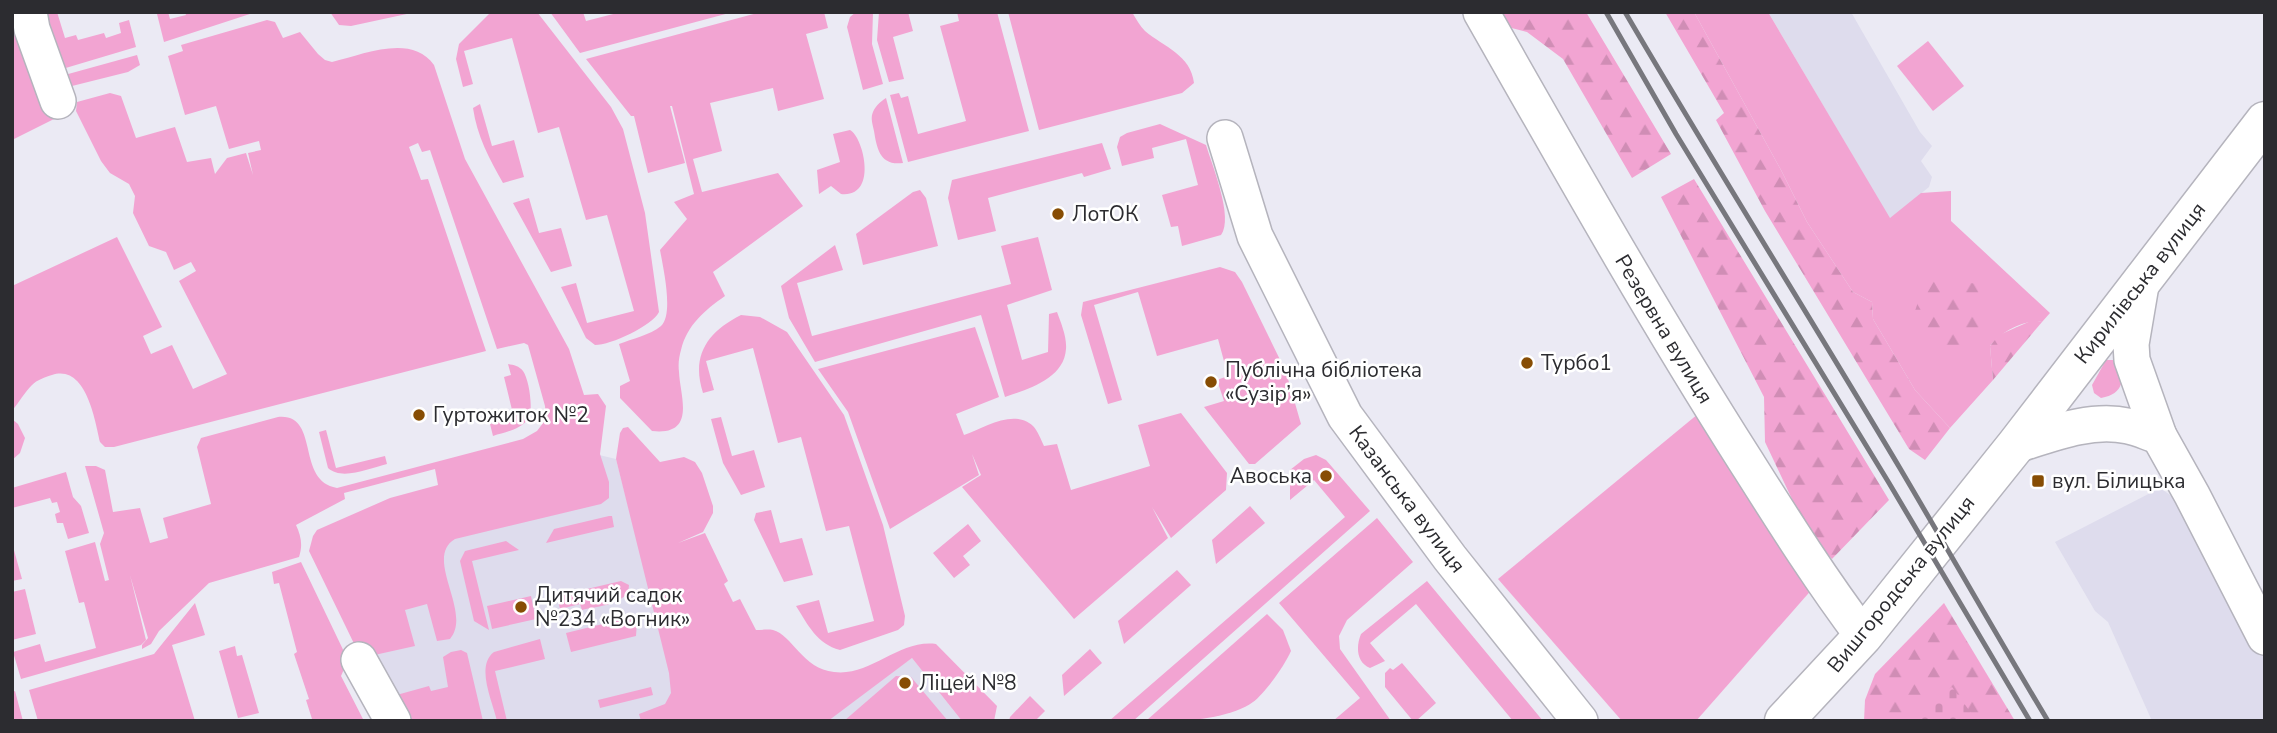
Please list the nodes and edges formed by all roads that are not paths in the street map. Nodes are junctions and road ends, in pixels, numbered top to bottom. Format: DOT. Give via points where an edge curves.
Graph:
graph roads {
  1 [pos="29,12"];
  2 [pos="1481,12"];
  3 [pos="58,101"];
  4 [pos="2265,121"];
  5 [pos="1225,138"];
  6 [pos="2141,279"];
  7 [pos="2159,436"];
  8 [pos="2016,445"];
  9 [pos="1863,636"];
  10 [pos="2265,637"];
  11 [pos="359,660"];
  12 [pos="1792,718"];
  13 [pos="393,721"];
  14 [pos="1580,721"];
  1 -- 3 [label="street"];
  2 -- 9 [label="street, Резервна вулиця" via="1718,419 1823,583"];
  4 -- 6 [label="main road, Кирилівська вулиця"];
  5 -- 14 [label="street, Казанська вулиця" via="1255,236 1345,416"];
  6 -- 7 [label="street" via="2132,360"];
  6 -- 8 [label="main road, Кирилівська вулиця"];
  7 -- 8 [label="street" via="2102,424 2066,429"];
  7 -- 10 [label="street"];
  8 -- 9 [label="main road, Вишгородська вулиця"];
  9 -- 12 [label="main road, Вишгородська вулиця"];
  11 -- 13 [label="street"];
}
